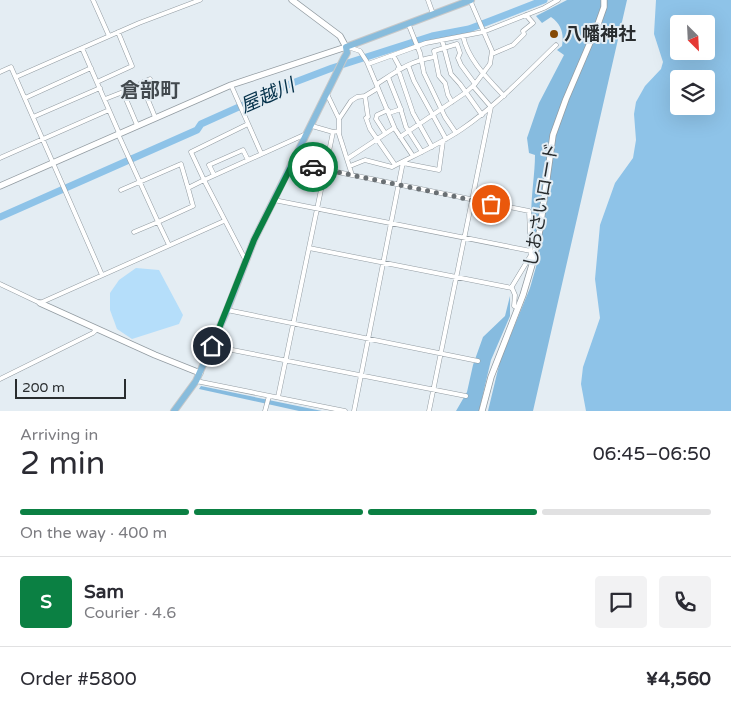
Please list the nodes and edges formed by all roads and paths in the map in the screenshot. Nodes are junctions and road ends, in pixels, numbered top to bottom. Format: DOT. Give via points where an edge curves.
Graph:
graph roads {
  1 [pos="93,0"];
  2 [pos="200,0"];
  3 [pos="292,0"];
  4 [pos="428,0"];
  5 [pos="471,0"];
  6 [pos="558,0"];
  7 [pos="604,0"];
  8 [pos="433,14"];
  9 [pos="526,15"];
  10 [pos="408,23"];
  11 [pos="483,31"];
  12 [pos="118,32"];
  13 [pos="109,36"];
  14 [pos="463,36"];
  15 [pos="442,40"];
  16 [pos="556,45"];
  17 [pos="346,46"];
  18 [pos="417,46"];
  19 [pos="82,48"];
  20 [pos="444,48"];
  21 [pos="492,54"];
  22 [pos="393,55"];
  23 [pos="434,57"];
  24 [pos="421,59"];
  25 [pos="368,63"];
  26 [pos="408,65"];
  27 [pos="91,68"];
  28 [pos="399,68"];
  29 [pos="0,72"];
  30 [pos="483,73"];
  31 [pos="16,77"];
  32 [pos="388,77"];
  33 [pos="150,79"];
  34 [pos="414,81"];
  35 [pos="97,82"];
  36 [pos="231,84"];
  37 [pos="404,85"];
  38 [pos="474,85"];
  39 [pos="377,86"];
  40 [pos="100,88"];
  41 [pos="465,93"];
  42 [pos="327,94"];
  43 [pos="433,94"];
  44 [pos="365,96"];
  45 [pos="504,96"];
  46 [pos="25,98"];
  47 [pos="424,98"];
  48 [pos="105,99"];
  49 [pos="452,102"];
  50 [pos="491,106"];
  51 [pos="109,110"];
  52 [pos="401,110"];
  53 [pos="441,110"];
  54 [pos="388,112"];
  55 [pos="482,115"];
  56 [pos="432,116"];
  57 [pos="33,117"];
  58 [pos="155,117"];
  59 [pos="339,119"];
  60 [pos="248,124"];
  61 [pos="137,125"];
  62 [pos="312,126"];
  63 [pos="419,126"];
  64 [pos="394,128"];
  65 [pos="339,131"];
  66 [pos="333,132"];
  67 [pos="409,132"];
  68 [pos="119,133"];
  69 [pos="308,133"];
  70 [pos="456,133"];
  71 [pos="384,134"];
  72 [pos="377,138"];
  73 [pos="400,138"];
  74 [pos="42,139"];
  75 [pos="445,140"];
  76 [pos="432,147"];
  77 [pos="422,152"];
  78 [pos="261,153"];
  79 [pos="413,156"];
  80 [pos="0,158"];
  81 [pos="347,159"];
  82 [pos="248,160"];
  83 [pos="403,162"];
  84 [pos="53,163"];
  85 [pos="293,163"];
  86 [pos="396,165"];
  87 [pos="350,166"];
  88 [pos="325,170"];
  89 [pos="214,175"];
  90 [pos="352,175"];
  91 [pos="204,180"];
  92 [pos="140,181"];
  93 [pos="398,185"];
  94 [pos="0,186"];
  95 [pos="188,188"];
  96 [pos="121,190"];
  97 [pos="274,200"];
  98 [pos="472,200"];
  99 [pos="317,208"];
  100 [pos="224,221"];
  101 [pos="158,222"];
  102 [pos="391,223"];
  103 [pos="134,232"];
  104 [pos="464,238"];
  105 [pos="169,245"];
  106 [pos="309,248"];
  107 [pos="531,251"];
  108 [pos="246,261"];
  109 [pos="383,263"];
  110 [pos="102,275"];
  111 [pos="456,277"];
  112 [pos="0,284"];
  113 [pos="510,288"];
  114 [pos="40,302"];
  115 [pos="518,308"];
  116 [pos="227,310"];
  117 [pos="294,323"];
  118 [pos="96,329"];
  119 [pos="368,338"];
  120 [pos="212,346"];
  121 [pos="441,353"];
  122 [pos="286,360"];
  123 [pos="478,361"];
  124 [pos="200,373"];
  125 [pos="361,375"];
  126 [pos="0,379"];
  127 [pos="196,381"];
  128 [pos="433,390"];
  129 [pos="269,396"];
  130 [pos="466,396"];
  131 [pos="278,397"];
  132 [pos="174,411"];
  133 [pos="265,411"];
  134 [pos="345,411"];
  135 [pos="354,411"];
  136 [pos="429,411"];
  137 [pos="482,411"];
  1 -- 13 [label="street"];
  2 -- 12 [label="street"];
  3 -- 17 [label="street" via="340,36"];
  4 -- 8 [label="street"];
  5 -- 8 [label="main road"];
  5 -- 11 [label="street"];
  6 -- 9 [label="street"];
  7 -- 115 [label="street, しおさいロード" via="598,24 553,135 538,242"];
  8 -- 10 [label="main road"];
  9 -- 11 [label="street"];
  9 -- 21 [label="street" via="533,22 523,31 524,34 512,46"];
  10 -- 17 [label="main road"];
  10 -- 18 [label="street"];
  11 -- 14 [label="street"];
  11 -- 21 [label="street"];
  12 -- 13 [label="street"];
  12 -- 35 [label="street" via="132,66"];
  13 -- 19 [label="street"];
  14 -- 15 [label="street"];
  14 -- 30 [label="street" via="465,46"];
  15 -- 18 [label="street"];
  15 -- 20 [label="street"];
  16 -- 45 [label="street"];
  17 -- 25 [label="street" via="356,49"];
  17 -- 36 [label="street"];
  17 -- 42 [label="main road" via="347,52"];
  18 -- 22 [label="street"];
  18 -- 24 [label="street"];
  19 -- 27 [label="street"];
  19 -- 31 [label="street"];
  20 -- 23 [label="street" via="434,51"];
  20 -- 38 [label="street" via="457,44 458,58"];
  20 -- 41 [label="street" via="451,74"];
  21 -- 30 [label="street"];
  22 -- 25 [label="street"];
  22 -- 28 [label="street"];
  23 -- 24 [label="street"];
  23 -- 49 [label="street"];
  24 -- 26 [label="street"];
  24 -- 43 [label="street"];
  25 -- 39 [label="street"];
  26 -- 28 [label="street"];
  26 -- 34 [label="street"];
  27 -- 35 [label="street"];
  27 -- 46 [label="street"];
  28 -- 32 [label="street"];
  28 -- 37 [label="street"];
  29 -- 31 [label="street" via="11,67"];
  30 -- 38 [label="street"];
  30 -- 45 [label="street"];
  31 -- 46 [label="street"];
  32 -- 39 [label="street"];
  32 -- 52 [label="street"];
  33 -- 58 [label="street" via="141,83"];
  34 -- 37 [label="street"];
  34 -- 47 [label="street"];
  35 -- 40 [label="street"];
  36 -- 58 [label="street"];
  36 -- 60 [label="street"];
  37 -- 63 [label="street"];
  38 -- 41 [label="street"];
  38 -- 50 [label="street"];
  39 -- 44 [label="street"];
  39 -- 54 [label="street"];
  40 -- 48 [label="street"];
  40 -- 57 [label="street"];
  41 -- 49 [label="street"];
  41 -- 55 [label="street"];
  42 -- 59 [label="street"];
  42 -- 62 [label="main road"];
  43 -- 47 [label="street"];
  43 -- 53 [label="street"];
  44 -- 59 [label="street" via="351,101"];
  44 -- 72 [label="street" via="366,118"];
  45 -- 50 [label="street"];
  46 -- 57 [label="street"];
  47 -- 56 [label="street"];
  48 -- 51 [label="street"];
  48 -- 61 [label="street" via="123,92"];
  49 -- 53 [label="street"];
  50 -- 55 [label="street"];
  50 -- 98 [label="street"];
  51 -- 68 [label="street"];
  51 -- 74 [label="street"];
  52 -- 54 [label="street"];
  52 -- 67 [label="street"];
  53 -- 56 [label="street"];
  53 -- 70 [label="street"];
  54 -- 64 [label="street"];
  54 -- 71 [label="street" via="376,119"];
  55 -- 70 [label="street"];
  56 -- 63 [label="street"];
  56 -- 75 [label="street"];
  57 -- 74 [label="street"];
  58 -- 61 [label="street"];
  59 -- 65 [label="street"];
  60 -- 78 [label="street"];
  60 -- 91 [label="street" via="191,152"];
  61 -- 68 [label="street"];
  62 -- 66 [label="street"];
  62 -- 69 [label="main road"];
  63 -- 67 [label="street"];
  63 -- 76 [label="street"];
  64 -- 71 [label="street"];
  64 -- 73 [label="street"];
  65 -- 66 [label="street"];
  65 -- 81 [label="street"];
  66 -- 88 [label="street"];
  67 -- 73 [label="street"];
  67 -- 77 [label="street"];
  68 -- 84 [label="street"];
  68 -- 92 [label="street"];
  69 -- 78 [label="street"];
  69 -- 85 [label="main road"];
  70 -- 75 [label="street"];
  71 -- 72 [label="street"];
  72 -- 81 [label="street"];
  72 -- 86 [label="street"];
  73 -- 79 [label="street"];
  74 -- 80 [label="street"];
  74 -- 84 [label="street"];
  75 -- 76 [label="street"];
  75 -- 83 [label="street" via="439,170"];
  76 -- 77 [label="street"];
  77 -- 79 [label="street"];
  78 -- 82 [label="street"];
  79 -- 83 [label="street"];
  81 -- 87 [label="street"];
  82 -- 89 [label="street"];
  82 -- 89 [label="street" via="243,150 209,165"];
  83 -- 86 [label="street"];
  83 -- 93 [label="street"];
  84 -- 94 [label="street"];
  84 -- 110 [label="street"];
  85 -- 88 [label="street"];
  85 -- 97 [label="main road"];
  86 -- 87 [label="street" via="392,167 364,160"];
  87 -- 90 [label="street"];
  88 -- 90 [label="street"];
  88 -- 99 [label="street"];
  89 -- 91 [label="street"];
  90 -- 93 [label="street"];
  91 -- 95 [label="street"];
  91 -- 100 [label="street"];
  92 -- 95 [label="street" via="181,164"];
  92 -- 96 [label="street"];
  92 -- 101 [label="street"];
  93 -- 98 [label="street"];
  93 -- 102 [label="street"];
  95 -- 101 [label="street" via="193,206"];
  97 -- 99 [label="street"];
  97 -- 108 [label="main road"];
  98 -- 104 [label="street"];
  98 -- 107 [label="street" via="529,211"];
  99 -- 102 [label="street"];
  99 -- 106 [label="street"];
  100 -- 105 [label="street"];
  100 -- 108 [label="street"];
  101 -- 103 [label="street"];
  101 -- 105 [label="street"];
  102 -- 104 [label="street"];
  102 -- 109 [label="street"];
  104 -- 107 [label="street"];
  104 -- 111 [label="street"];
  105 -- 110 [label="street"];
  106 -- 109 [label="street"];
  106 -- 117 [label="street"];
  107 -- 113 [label="street" via="530,258"];
  108 -- 116 [label="main road"];
  109 -- 111 [label="street"];
  109 -- 119 [label="street"];
  110 -- 114 [label="street"];
  111 -- 113 [label="street"];
  111 -- 121 [label="street"];
  112 -- 114 [label="street"];
  113 -- 115 [label="street" via="515,295 514,306"];
  114 -- 118 [label="street"];
  115 -- 137 [label="street, しおさいロード" via="491,377"];
  116 -- 117 [label="street"];
  116 -- 120 [label="main road"];
  117 -- 119 [label="street"];
  117 -- 122 [label="street"];
  118 -- 124 [label="street"];
  118 -- 126 [label="street"];
  119 -- 121 [label="street"];
  119 -- 125 [label="street"];
  120 -- 122 [label="street"];
  120 -- 124 [label="main road"];
  121 -- 123 [label="street"];
  121 -- 128 [label="street"];
  122 -- 125 [label="street"];
  122 -- 131 [label="street"];
  124 -- 127 [label="main road"];
  125 -- 128 [label="street"];
  125 -- 135 [label="street"];
  127 -- 129 [label="street"];
  127 -- 132 [label="main road"];
  128 -- 130 [label="street"];
  128 -- 136 [label="street"];
  129 -- 131 [label="street"];
  129 -- 133 [label="street"];
  131 -- 134 [label="street"];
}
